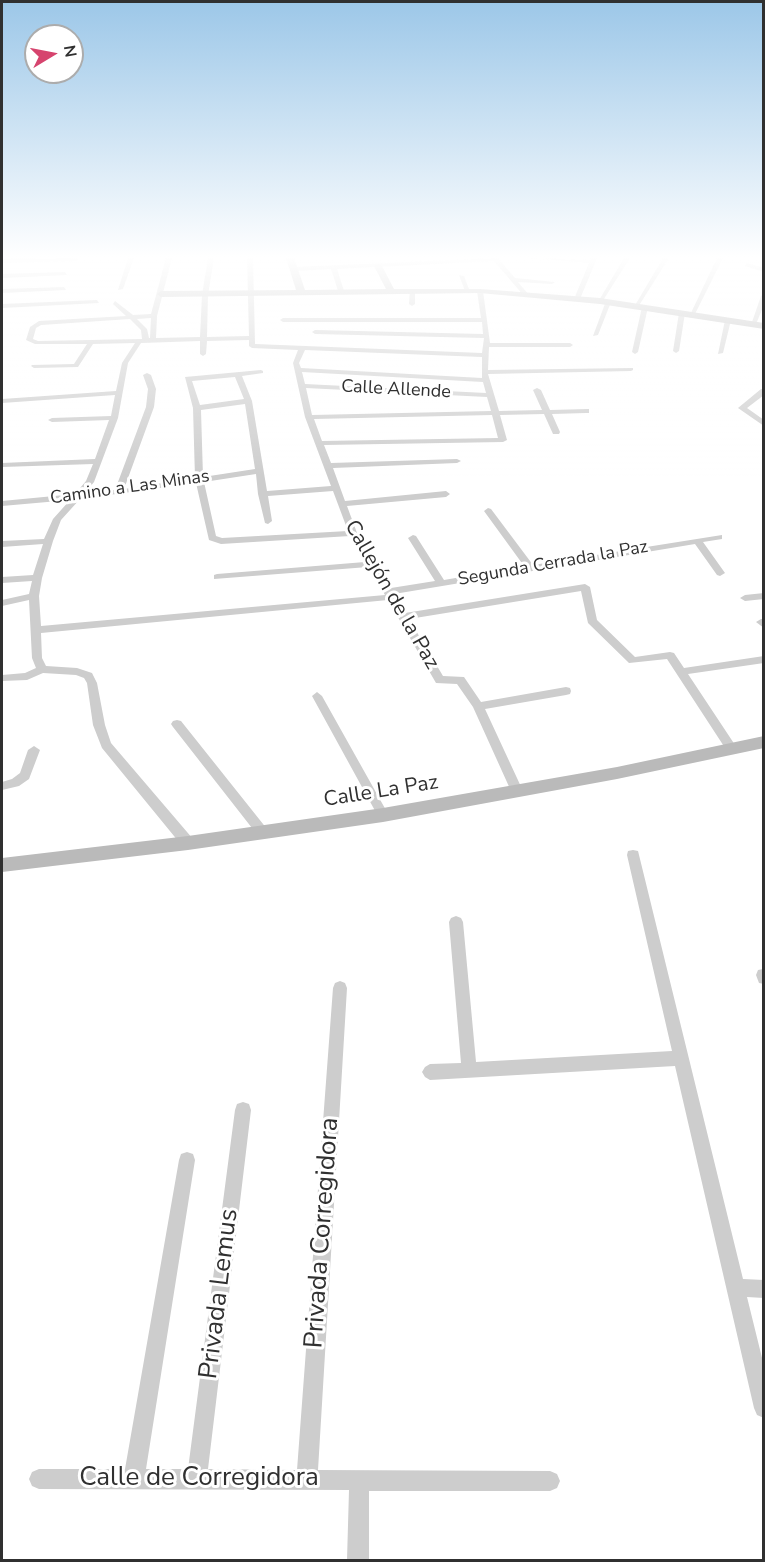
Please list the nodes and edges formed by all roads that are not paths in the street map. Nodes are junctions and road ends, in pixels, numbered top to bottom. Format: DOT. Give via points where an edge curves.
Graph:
graph roads {
  1 [pos="33,331"];
  2 [pos="144,331"];
  3 [pos="149,331"];
  4 [pos="202,331"];
  5 [pos="251,331"];
  6 [pos="487,331"];
  7 [pos="597,331"];
  8 [pos="637,331"];
  9 [pos="679,331"];
  10 [pos="725,331"];
  11 [pos="315,332"];
  12 [pos="596,335"];
  13 [pos="488,336"];
  14 [pos="251,338"];
  15 [pos="201,339"];
  16 [pos="146,340"];
  17 [pos="91,342"];
  18 [pos="488,345"];
  19 [pos="570,345"];
  20 [pos="302,348"];
  21 [pos="676,351"];
  22 [pos="635,352"];
  23 [pos="720,353"];
  24 [pos="203,354"];
  25 [pos="484,355"];
  26 [pos="34,366"];
  27 [pos="631,369"];
  28 [pos="298,370"];
  29 [pos="261,372"];
  30 [pos="237,373"];
  31 [pos="147,375"];
  32 [pos="485,376"];
  33 [pos="302,386"];
  34 [pos="537,390"];
  35 [pos="764,391"];
  36 [pos="117,393"];
  37 [pos="491,395"];
  38 [pos="2,401"];
  39 [pos="248,402"];
  40 [pos="197,408"];
  41 [pos="586,411"];
  42 [pos="497,414"];
  43 [pos="548,414"];
  44 [pos="309,417"];
  45 [pos="114,418"];
  46 [pos="52,420"];
  47 [pos="764,424"];
  48 [pos="556,432"];
  49 [pos="318,443"];
  50 [pos="97,461"];
  51 [pos="457,461"];
  52 [pos="2,465"];
  53 [pos="326,466"];
  54 [pos="258,471"];
  55 [pos="199,478"];
  56 [pos="335,488"];
  57 [pos="119,491"];
  58 [pos="262,494"];
  59 [pos="446,494"];
  60 [pos="76,497"];
  61 [pos="2,503"];
  62 [pos="341,504"];
  63 [pos="488,511"];
  64 [pos="268,521"];
  65 [pos="353,533"];
  66 [pos="719,537"];
  67 [pos="413,538"];
  68 [pos="48,541"];
  69 [pos="698,541"];
  70 [pos="2,544"];
  71 [pos="371,564"];
  72 [pos="531,569"];
  73 [pos="720,573"];
  74 [pos="217,577"];
  75 [pos="37,578"];
  76 [pos="2,580"];
  77 [pos="441,583"];
  78 [pos="389,595"];
  79 [pos="34,596"];
  80 [pos="764,596"];
  81 [pos="745,597"];
  82 [pos="2,603"];
  83 [pos="402,617"];
  84 [pos="36,630"];
  85 [pos="764,659"];
  86 [pos="42,669"];
  87 [pos="681,672"];
  88 [pos="2,678"];
  89 [pos="566,691"];
  90 [pos="317,696"];
  91 [pos="478,706"];
  92 [pos="177,724"];
  93 [pos="764,742"];
  94 [pos="731,748"];
  95 [pos="34,750"];
  96 [pos="2,786"];
  97 [pos="517,791"];
  98 [pos="383,815"];
  99 [pos="263,833"];
  100 [pos="188,843"];
  101 [pos="633,855"];
  102 [pos="2,864"];
  103 [pos="456,922"];
  104 [pos="340,988"];
  105 [pos="682,1058"];
  106 [pos="469,1070"];
  107 [pos="430,1072"];
  108 [pos="243,1110"];
  109 [pos="187,1160"];
  110 [pos="736,1288"];
  111 [pos="764,1289"];
  112 [pos="764,1407"];
  113 [pos="197,1478"];
  114 [pos="39,1479"];
  115 [pos="134,1479"];
  116 [pos="307,1479"];
  117 [pos="360,1479"];
  118 [pos="550,1481"];
  119 [pos="358,1560"];
  1 -- 17 [label="street" via="29,340 32,342"];
  2 -- 16 [label="street"];
  3 -- 16 [label="street"];
  4 -- 15 [label="street"];
  5 -- 14 [label="street"];
  6 -- 13 [label="street"];
  7 -- 12 [label="street"];
  8 -- 22 [label="street"];
  9 -- 21 [label="street"];
  10 -- 23 [label="street"];
  11 -- 13 [label="street"];
  13 -- 18 [label="street"];
  14 -- 15 [label="street"];
  14 -- 20 [label="street" via="251,349"];
  15 -- 16 [label="street"];
  15 -- 24 [label="street"];
  16 -- 17 [label="street"];
  16 -- 36 [label="street" via="125,363"];
  17 -- 26 [label="street" via="76,366"];
  18 -- 19 [label="street"];
  18 -- 25 [label="street"];
  20 -- 25 [label="street"];
  20 -- 28 [label="street" via="296,363"];
  25 -- 32 [label="street"];
  27 -- 32 [label="street"];
  28 -- 32 [label="street"];
  28 -- 33 [label="street, Callejón de la Paz"];
  29 -- 30 [label="street"];
  30 -- 39 [label="street"];
  30 -- 40 [label="street" via="189,378"];
  31 -- 57 [label="street" via="152,389 150,407"];
  32 -- 37 [label="street"];
  33 -- 37 [label="street, Calle Allende"];
  33 -- 44 [label="street, Callejón de la Paz"];
  34 -- 43 [label="street"];
  35 -- 47 [label="street" via="742,408"];
  36 -- 38 [label="street"];
  36 -- 45 [label="street"];
  37 -- 42 [label="street"];
  39 -- 40 [label="street"];
  39 -- 54 [label="street"];
  40 -- 55 [label="street"];
  41 -- 43 [label="street"];
  42 -- 43 [label="street"];
  42 -- 44 [label="street"];
  42 -- 49 [label="street" via="503,440"];
  43 -- 48 [label="street"];
  44 -- 49 [label="street, Callejón de la Paz"];
  45 -- 46 [label="street"];
  45 -- 50 [label="street"];
  49 -- 53 [label="street, Callejón de la Paz"];
  50 -- 52 [label="street"];
  50 -- 60 [label="street" via="90,482"];
  51 -- 53 [label="street"];
  53 -- 56 [label="street, Callejón de la Paz"];
  54 -- 55 [label="street, Camino a Las Minas"];
  54 -- 58 [label="street"];
  55 -- 57 [label="street, Camino a Las Minas"];
  55 -- 65 [label="street" via="214,539"];
  56 -- 58 [label="street"];
  56 -- 62 [label="street, Callejón de la Paz"];
  57 -- 60 [label="street, Camino a Las Minas"];
  58 -- 64 [label="street"];
  59 -- 62 [label="street"];
  60 -- 61 [label="street, Camino a Las Minas"];
  60 -- 68 [label="street" via="57,519"];
  62 -- 65 [label="street, Callejón de la Paz"];
  63 -- 72 [label="street"];
  65 -- 71 [label="street, Callejón de la Paz"];
  66 -- 69 [label="street, Segunda Cerrada la Paz"];
  67 -- 77 [label="street"];
  68 -- 70 [label="street"];
  68 -- 75 [label="street"];
  69 -- 72 [label="street, Segunda Cerrada la Paz"];
  69 -- 73 [label="street"];
  71 -- 74 [label="street"];
  71 -- 78 [label="street, Callejón de la Paz"];
  72 -- 77 [label="street, Segunda Cerrada la Paz"];
  75 -- 76 [label="street"];
  75 -- 79 [label="street"];
  77 -- 78 [label="street, Segunda Cerrada la Paz"];
  78 -- 83 [label="street, Callejón de la Paz"];
  78 -- 84 [label="street, Segunda Cerrada la Paz"];
  79 -- 82 [label="street"];
  79 -- 84 [label="street"];
  80 -- 81 [label="street"];
  83 -- 87 [label="street" via="585,587 592,621 633,661 670,655"];
  83 -- 91 [label="street, Callejón de la Paz" via="440,680 460,680"];
  84 -- 86 [label="street" via="37,658"];
  85 -- 87 [label="street"];
  86 -- 88 [label="street" via="27,676"];
  86 -- 100 [label="street" via="88,676 106,745"];
  87 -- 94 [label="street"];
  89 -- 91 [label="street"];
  90 -- 98 [label="street"];
  91 -- 97 [label="street, Callejón de la Paz"];
  92 -- 99 [label="street"];
  93 -- 94 [label="main road, Calle La Paz"];
  94 -- 97 [label="main road, Calle La Paz"];
  95 -- 96 [label="street" via="25,776"];
  97 -- 98 [label="main road, Calle La Paz"];
  98 -- 99 [label="main road, Calle La Paz"];
  99 -- 100 [label="main road, Calle La Paz"];
  100 -- 102 [label="main road, Calle La Paz"];
  101 -- 105 [label="street"];
  103 -- 106 [label="street"];
  104 -- 116 [label="street, Privada Corregidora"];
  105 -- 106 [label="street"];
  105 -- 110 [label="street"];
  106 -- 107 [label="street"];
  108 -- 113 [label="street, Privada Lemus"];
  109 -- 115 [label="street"];
  110 -- 111 [label="street"];
  110 -- 112 [label="street"];
  113 -- 115 [label="street, Calle de Corregidora"];
  113 -- 116 [label="street, Calle de Corregidora"];
  114 -- 115 [label="street, Calle de Corregidora"];
  116 -- 117 [label="street, Calle de Corregidora"];
  117 -- 118 [label="street, Calle de Corregidora"];
  117 -- 119 [label="street"];
}
